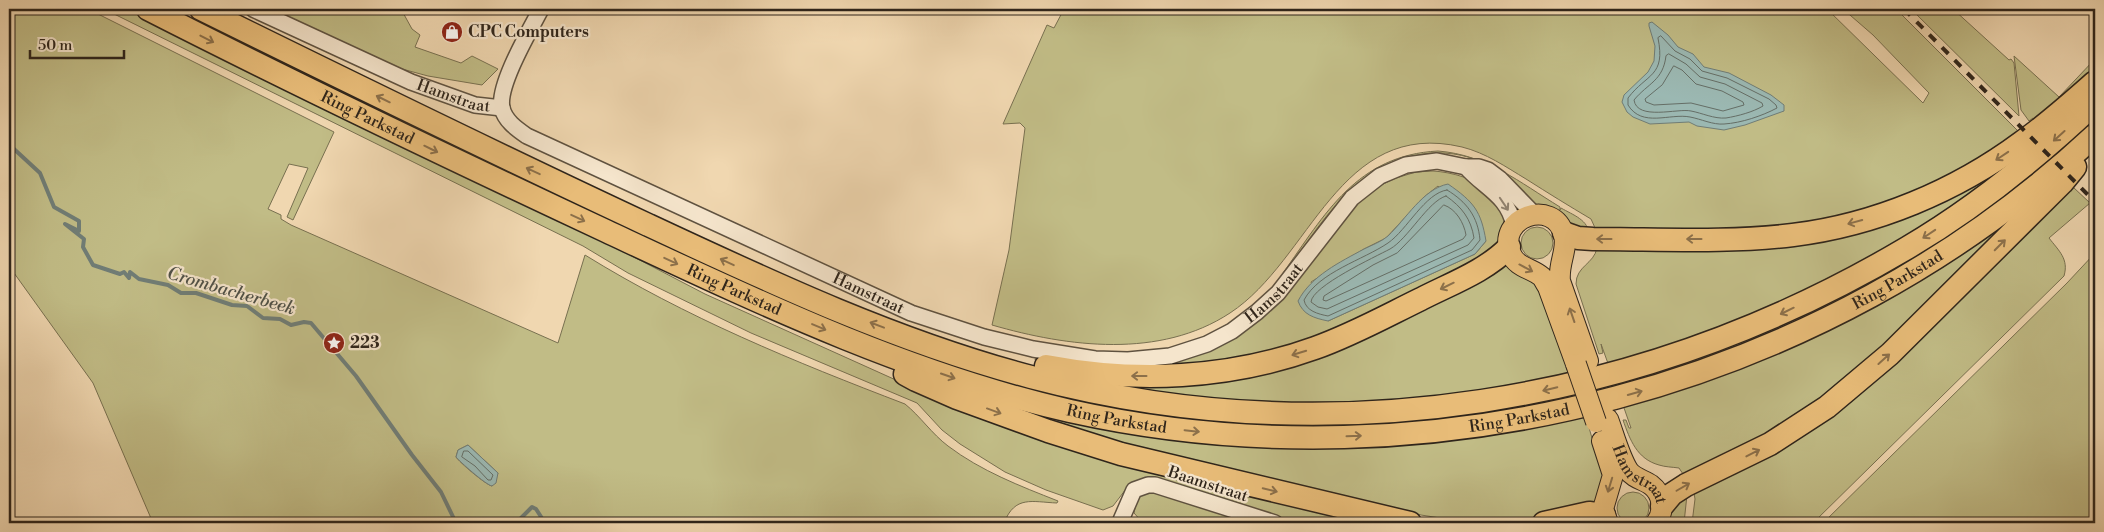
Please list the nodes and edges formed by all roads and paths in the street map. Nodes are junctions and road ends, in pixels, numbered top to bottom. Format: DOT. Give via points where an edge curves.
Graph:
graph roads {
  1 [pos="148,9"];
  2 [pos="201,9"];
  3 [pos="253,9"];
  4 [pos="541,9"];
  5 [pos="2095,82"];
  6 [pos="2095,104"];
  7 [pos="502,108"];
  8 [pos="2095,135"];
  9 [pos="2095,143"];
  10 [pos="1466,167"];
  11 [pos="1534,214"];
  12 [pos="1564,233"];
  13 [pos="1512,237"];
  14 [pos="853,342"];
  15 [pos="922,342"];
  16 [pos="1582,363"];
  17 [pos="1602,421"];
  18 [pos="1659,514"];
  19 [pos="1606,519"];
  20 [pos="1121,520"];
  21 [pos="1275,523"];
  22 [pos="1410,523"];
  23 [pos="1544,523"];
  1 -- 14 [label="highway, Ring Parkstad, one-way" via="459,162"];
  15 -- 2 [label="highway, Ring Parkstad, one-way" via="754,274 490,151"];
  3 -- 7 [label="street, Hamstraat" via="411,82 475,105"];
  4 -- 7 [label="street" via="504,86"];
  5 -- 12 [label="highway, one-way" via="2052,120 1990,164 1929,196 1863,220 1817,232 1761,238 1593,239"];
  6 -- 15 [label="highway, Ring Parkstad, one-way" via="2041,152 1968,207 1911,246 1850,280 1768,320 1682,354 1523,395 1390,411 1295,413 1221,410 1082,389 984,363"];
  7 -- 10 [label="street, Hamstraat" via="510,122 527,136 911,313 1033,349 1111,360 1170,356 1207,344 1232,331 1278,293 1352,198 1391,170 1437,161"];
  14 -- 8 [label="highway, Ring Parkstad, one-way" via="990,390 1070,411 1152,426 1288,438 1383,434 1509,422 1593,404 1719,366 1776,343 1881,292 2003,211"];
  18 -- 9 [label="highway, one-way" via="1672,494 1805,423 1861,380 2062,183"];
  10 -- 11 [label="street, Hamstraat" via="1479,167 1494,174"];
  10 -- 13 [label="street, Hamstraat, one-way" via="1507,207"];
  11 -- 12 [label="main road, Hamstraat" via="1552,219"];
  11 -- 13 [label="main road" via="1525,217"];
  16 -- 12 [label="main road, Hamstraat, one-way" via="1558,269 1566,243"];
  13 -- 15 [label="highway, one-way" via="1495,260 1338,339 1292,355 1230,370 1207,374 1101,375"];
  13 -- 16 [label="main road, Hamstraat, one-way" via="1518,264 1542,278 1548,287"];
  14 -- 22 [label="highway, one-way" via="916,380 1048,431 1189,472"];
  16 -- 17 [label="main road, Hamstraat"];
  17 -- 18 [label="main road, Hamstraat" via="1627,469 1656,490"];
  17 -- 19 [label="main road, Hamstraat, one-way" via="1613,475 1604,504"];
  19 -- 23 [label="highway" via="1589,513"];
  20 -- 21 [label="street, Baamstraat" via="1134,490 1155,485"];
}
